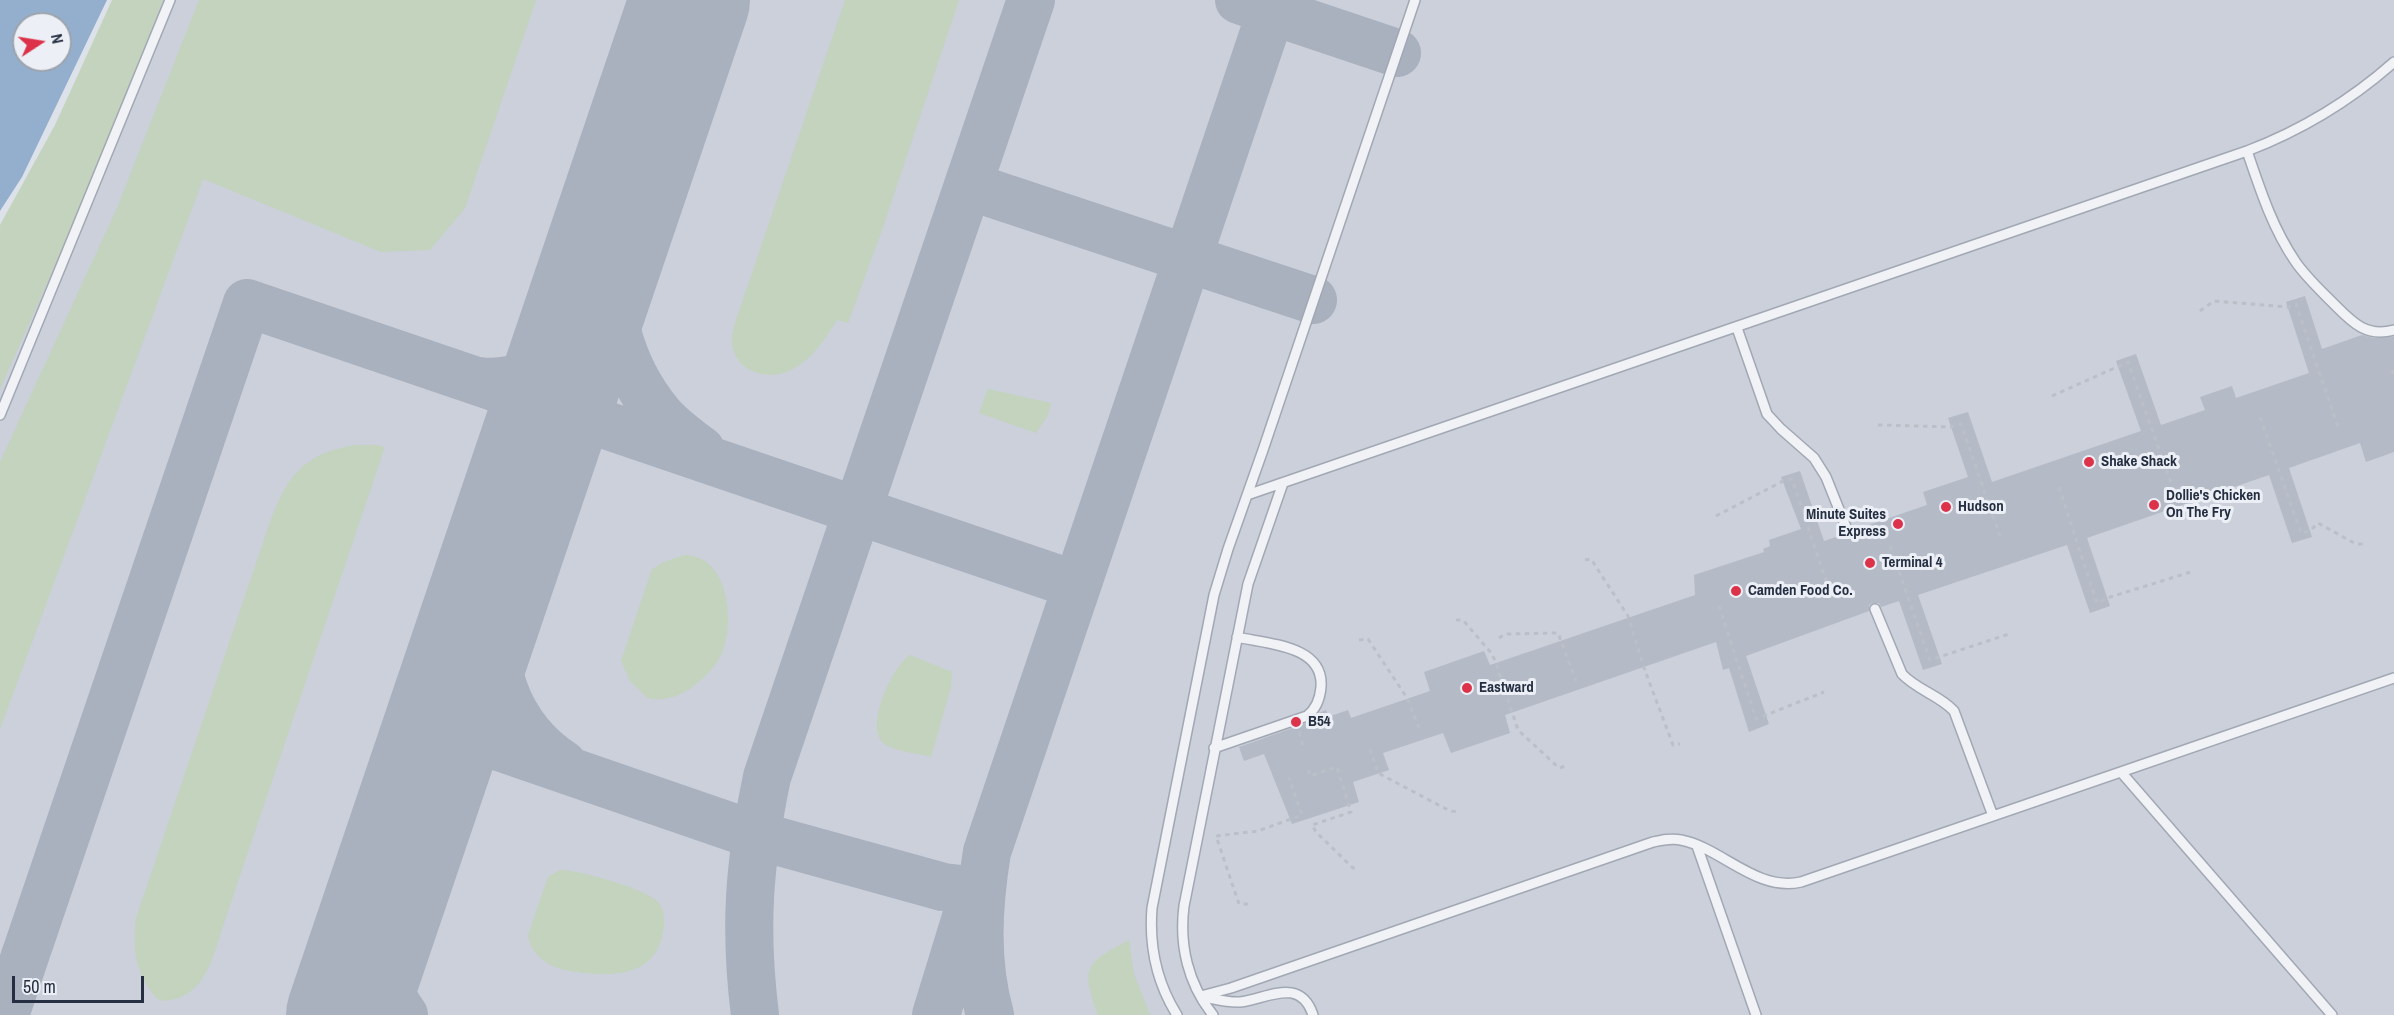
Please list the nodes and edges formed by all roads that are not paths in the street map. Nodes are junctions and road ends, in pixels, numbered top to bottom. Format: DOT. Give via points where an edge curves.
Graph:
graph roads {
  1 [pos="170,0"];
  2 [pos="1415,0"];
  3 [pos="2394,62"];
  4 [pos="2247,152"];
  5 [pos="1737,328"];
  6 [pos="2394,330"];
  7 [pos="0,415"];
  8 [pos="1283,483"];
  9 [pos="1247,495"];
  10 [pos="1848,532"];
  11 [pos="1875,609"];
  12 [pos="1237,637"];
  13 [pos="2394,678"];
  14 [pos="1214,748"];
  15 [pos="2121,772"];
  16 [pos="1993,816"];
  17 [pos="1697,846"];
  18 [pos="1201,996"];
  19 [pos="1177,1015"];
  20 [pos="1213,1015"];
  21 [pos="1313,1015"];
  22 [pos="1756,1015"];
  23 [pos="2332,1015"];
  1 -- 7 [label="lane"];
  2 -- 9 [label="lane"];
  3 -- 4 [label="lane" via="2325,114"];
  4 -- 5 [label="lane"];
  4 -- 6 [label="lane" via="2278,232 2307,276 2361,329 2378,333"];
  5 -- 8 [label="lane"];
  5 -- 10 [label="lane" via="1767,414 1814,458"];
  8 -- 9 [label="lane"];
  8 -- 12 [label="lane" via="1251,575"];
  9 -- 19 [label="lane" via="1214,595 1152,908 1156,966"];
  11 -- 16 [label="lane" via="1902,675 1954,711"];
  12 -- 14 [label="lane"];
  12 -- 14 [label="lane" via="1310,657 1319,671 1319,696 1307,716"];
  13 -- 15 [label="lane"];
  14 -- 18 [label="lane" via="1182,921 1184,952"];
  15 -- 16 [label="lane"];
  15 -- 23 [label="lane"];
  16 -- 17 [label="lane" via="1791,884 1761,878"];
  17 -- 18 [label="lane" via="1670,839 1653,842"];
  17 -- 22 [label="lane"];
  18 -- 20 [label="lane"];
  18 -- 21 [label="lane" via="1239,1002 1283,992 1300,996"];
}
